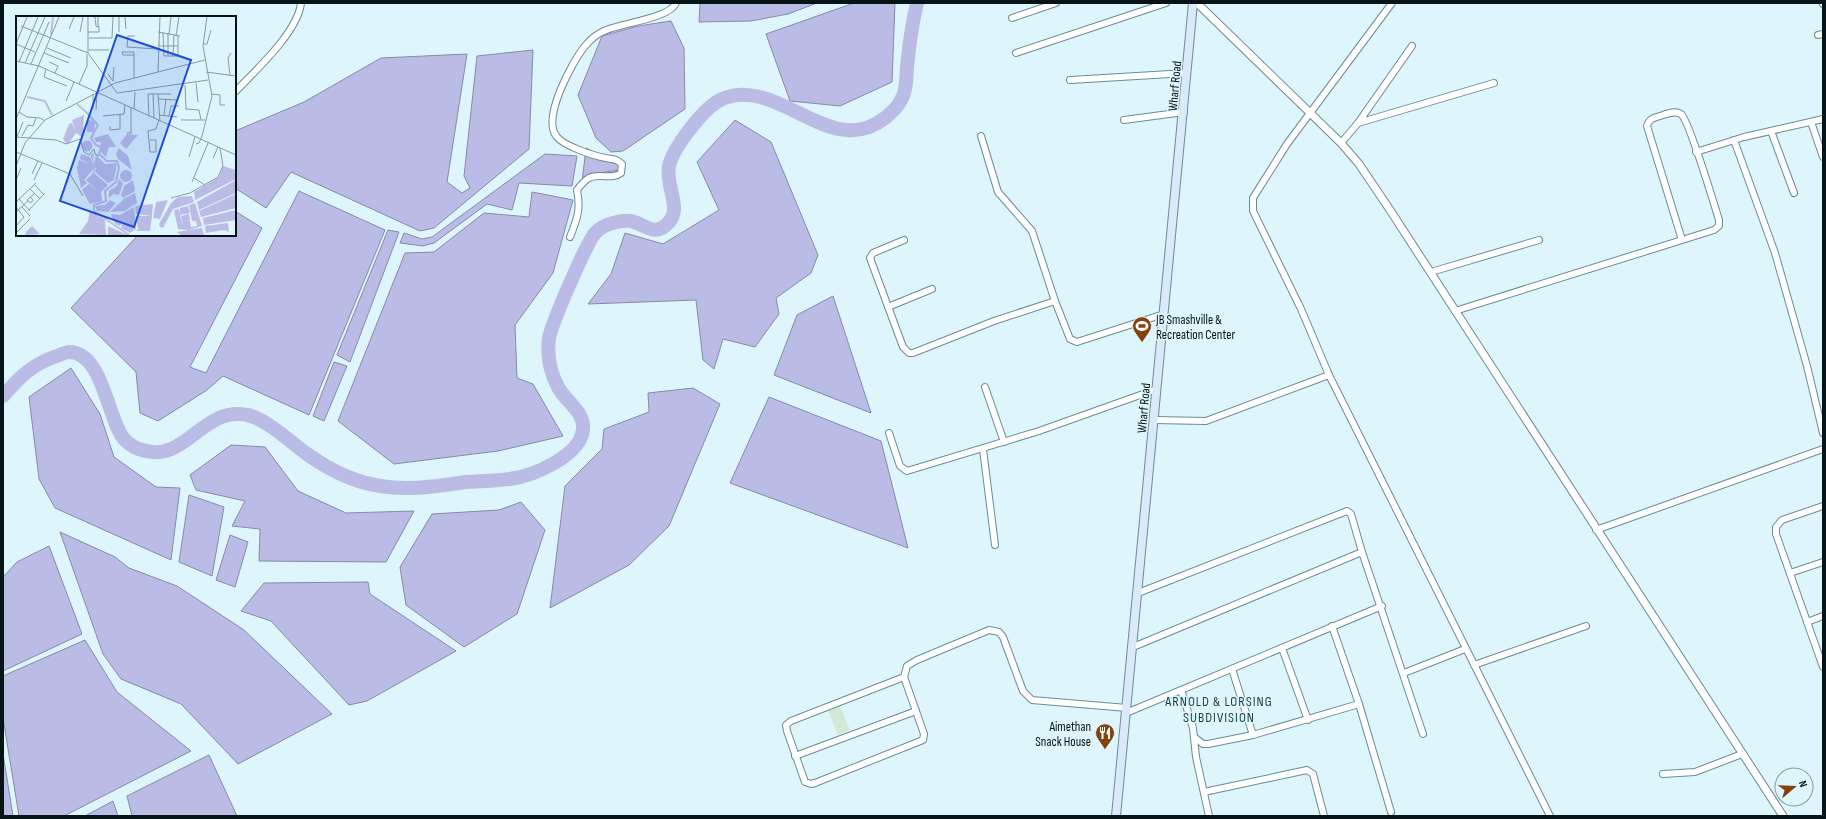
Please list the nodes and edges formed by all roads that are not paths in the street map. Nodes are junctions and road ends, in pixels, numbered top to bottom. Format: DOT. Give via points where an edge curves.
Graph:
graph roads {
  1 [pos="301,3"];
  2 [pos="676,3"];
  3 [pos="1056,3"];
  4 [pos="1166,3"];
  5 [pos="1392,3"];
  6 [pos="1192,4"];
  7 [pos="1012,18"];
  8 [pos="1412,46"];
  9 [pos="1016,53"];
  10 [pos="1187,73"];
  11 [pos="1070,80"];
  12 [pos="1494,83"];
  13 [pos="236,91"];
  14 [pos="1184,112"];
  15 [pos="1310,113"];
  16 [pos="1823,119"];
  17 [pos="1124,120"];
  18 [pos="1811,122"];
  19 [pos="1358,123"];
  20 [pos="1771,131"];
  21 [pos="980,136"];
  22 [pos="1734,140"];
  23 [pos="1341,143"];
  24 [pos="1696,152"];
  25 [pos="1823,157"];
  26 [pos="1794,193"];
  27 [pos="570,238"];
  28 [pos="904,240"];
  29 [pos="1539,240"];
  30 [pos="1682,240"];
  31 [pos="1431,272"];
  32 [pos="932,289"];
  33 [pos="1055,301"];
  34 [pos="888,307"];
  35 [pos="1455,311"];
  36 [pos="1164,314"];
  37 [pos="1329,375"];
  38 [pos="984,387"];
  39 [pos="1157,389"];
  40 [pos="1154,420"];
  41 [pos="889,433"];
  42 [pos="1823,433"];
  43 [pos="1004,442"];
  44 [pos="983,449"];
  45 [pos="1823,449"];
  46 [pos="1823,506"];
  47 [pos="1596,530"];
  48 [pos="995,545"];
  49 [pos="1362,552"];
  50 [pos="1823,562"];
  51 [pos="1790,573"];
  52 [pos="1138,593"];
  53 [pos="1382,606"];
  54 [pos="1823,616"];
  55 [pos="1807,622"];
  56 [pos="1332,626"];
  57 [pos="1586,626"];
  58 [pos="1133,647"];
  59 [pos="1282,648"];
  60 [pos="1465,649"];
  61 [pos="1474,666"];
  62 [pos="1823,667"];
  63 [pos="1232,669"];
  64 [pos="1404,674"];
  65 [pos="904,677"];
  66 [pos="1181,690"];
  67 [pos="1359,704"];
  68 [pos="1127,710"];
  69 [pos="916,711"];
  70 [pos="1308,720"];
  71 [pos="1423,734"];
  72 [pos="1253,735"];
  73 [pos="1194,738"];
  74 [pos="1742,754"];
  75 [pos="795,756"];
  76 [pos="1663,774"];
  77 [pos="1204,792"];
  78 [pos="1391,812"];
  79 [pos="1116,816"];
  80 [pos="1209,816"];
  81 [pos="1324,816"];
  82 [pos="1550,816"];
  83 [pos="1783,816"];
  1 -- 13 [label="street" via="293,24 268,58"];
  2 -- 27 [label="street" via="667,12 605,30 595,36 585,46 567,74 553,112 552,126 556,136 564,145 616,159 622,164 618,175 587,179 577,190 579,213"];
  3 -- 7 [label="street"];
  4 -- 9 [label="street"];
  5 -- 15 [label="street"];
  6 -- 10 [label="main road, Wharf Road"];
  6 -- 15 [label="street"];
  8 -- 19 [label="street"];
  10 -- 11 [label="street"];
  10 -- 14 [label="main road, Wharf Road"];
  12 -- 19 [label="street"];
  14 -- 17 [label="street"];
  14 -- 36 [label="main road, Wharf Road"];
  15 -- 23 [label="street"];
  15 -- 37 [label="street" via="1261,185 1252,204 1255,218 1301,309"];
  16 -- 18 [label="street"];
  18 -- 20 [label="street"];
  18 -- 25 [label="street"];
  19 -- 23 [label="street"];
  20 -- 22 [label="street"];
  20 -- 26 [label="street"];
  21 -- 33 [label="street" via="998,192 1032,231"];
  22 -- 24 [label="street"];
  22 -- 42 [label="street" via="1775,253"];
  23 -- 31 [label="street" via="1359,164"];
  24 -- 30 [label="street" via="1719,224 1714,230"];
  24 -- 30 [label="street" via="1686,122 1679,113 1653,118 1648,122 1647,132"];
  28 -- 34 [label="street" via="873,253 870,258"];
  29 -- 31 [label="street"];
  30 -- 35 [label="street"];
  31 -- 35 [label="street"];
  32 -- 34 [label="street"];
  33 -- 34 [label="street" via="913,353 906,352 903,347"];
  33 -- 36 [label="street" via="1067,335 1073,342"];
  35 -- 47 [label="street"];
  36 -- 39 [label="main road, Wharf Road"];
  37 -- 40 [label="street" via="1206,421"];
  37 -- 60 [label="street"];
  38 -- 43 [label="street"];
  39 -- 40 [label="main road, Wharf Road"];
  39 -- 43 [label="street"];
  40 -- 52 [label="main road, Wharf Road"];
  41 -- 44 [label="street" via="904,471"];
  43 -- 44 [label="street"];
  44 -- 48 [label="street"];
  45 -- 47 [label="street"];
  46 -- 51 [label="street" via="1778,523 1776,534"];
  47 -- 74 [label="street"];
  49 -- 52 [label="street" via="1351,514 1347,511"];
  49 -- 53 [label="street"];
  49 -- 58 [label="street"];
  50 -- 51 [label="street"];
  51 -- 55 [label="street"];
  52 -- 58 [label="main road, Wharf Road"];
  53 -- 56 [label="street"];
  53 -- 64 [label="street"];
  54 -- 55 [label="street"];
  55 -- 62 [label="street"];
  56 -- 59 [label="street"];
  56 -- 67 [label="street"];
  57 -- 61 [label="street"];
  58 -- 68 [label="main road, Wharf Road"];
  59 -- 63 [label="street"];
  59 -- 70 [label="street"];
  60 -- 61 [label="street"];
  60 -- 64 [label="street"];
  61 -- 82 [label="street"];
  63 -- 66 [label="street"];
  63 -- 72 [label="street"];
  64 -- 71 [label="street"];
  65 -- 68 [label="street" via="907,666 917,660 989,630 999,632 1003,637 1023,691 1032,700"];
  65 -- 69 [label="street"];
  65 -- 75 [label="street" via="788,723 786,728"];
  66 -- 68 [label="street"];
  66 -- 73 [label="street"];
  67 -- 70 [label="street"];
  67 -- 78 [label="street"];
  68 -- 79 [label="main road, Wharf Road"];
  69 -- 75 [label="street"];
  69 -- 75 [label="street" via="924,734 923,740 814,783 805,782"];
  70 -- 72 [label="street"];
  72 -- 73 [label="street" via="1208,744"];
  73 -- 77 [label="street"];
  74 -- 76 [label="street" via="1695,772"];
  74 -- 83 [label="street"];
  77 -- 80 [label="street"];
  77 -- 81 [label="street" via="1307,770 1313,774"];
}
